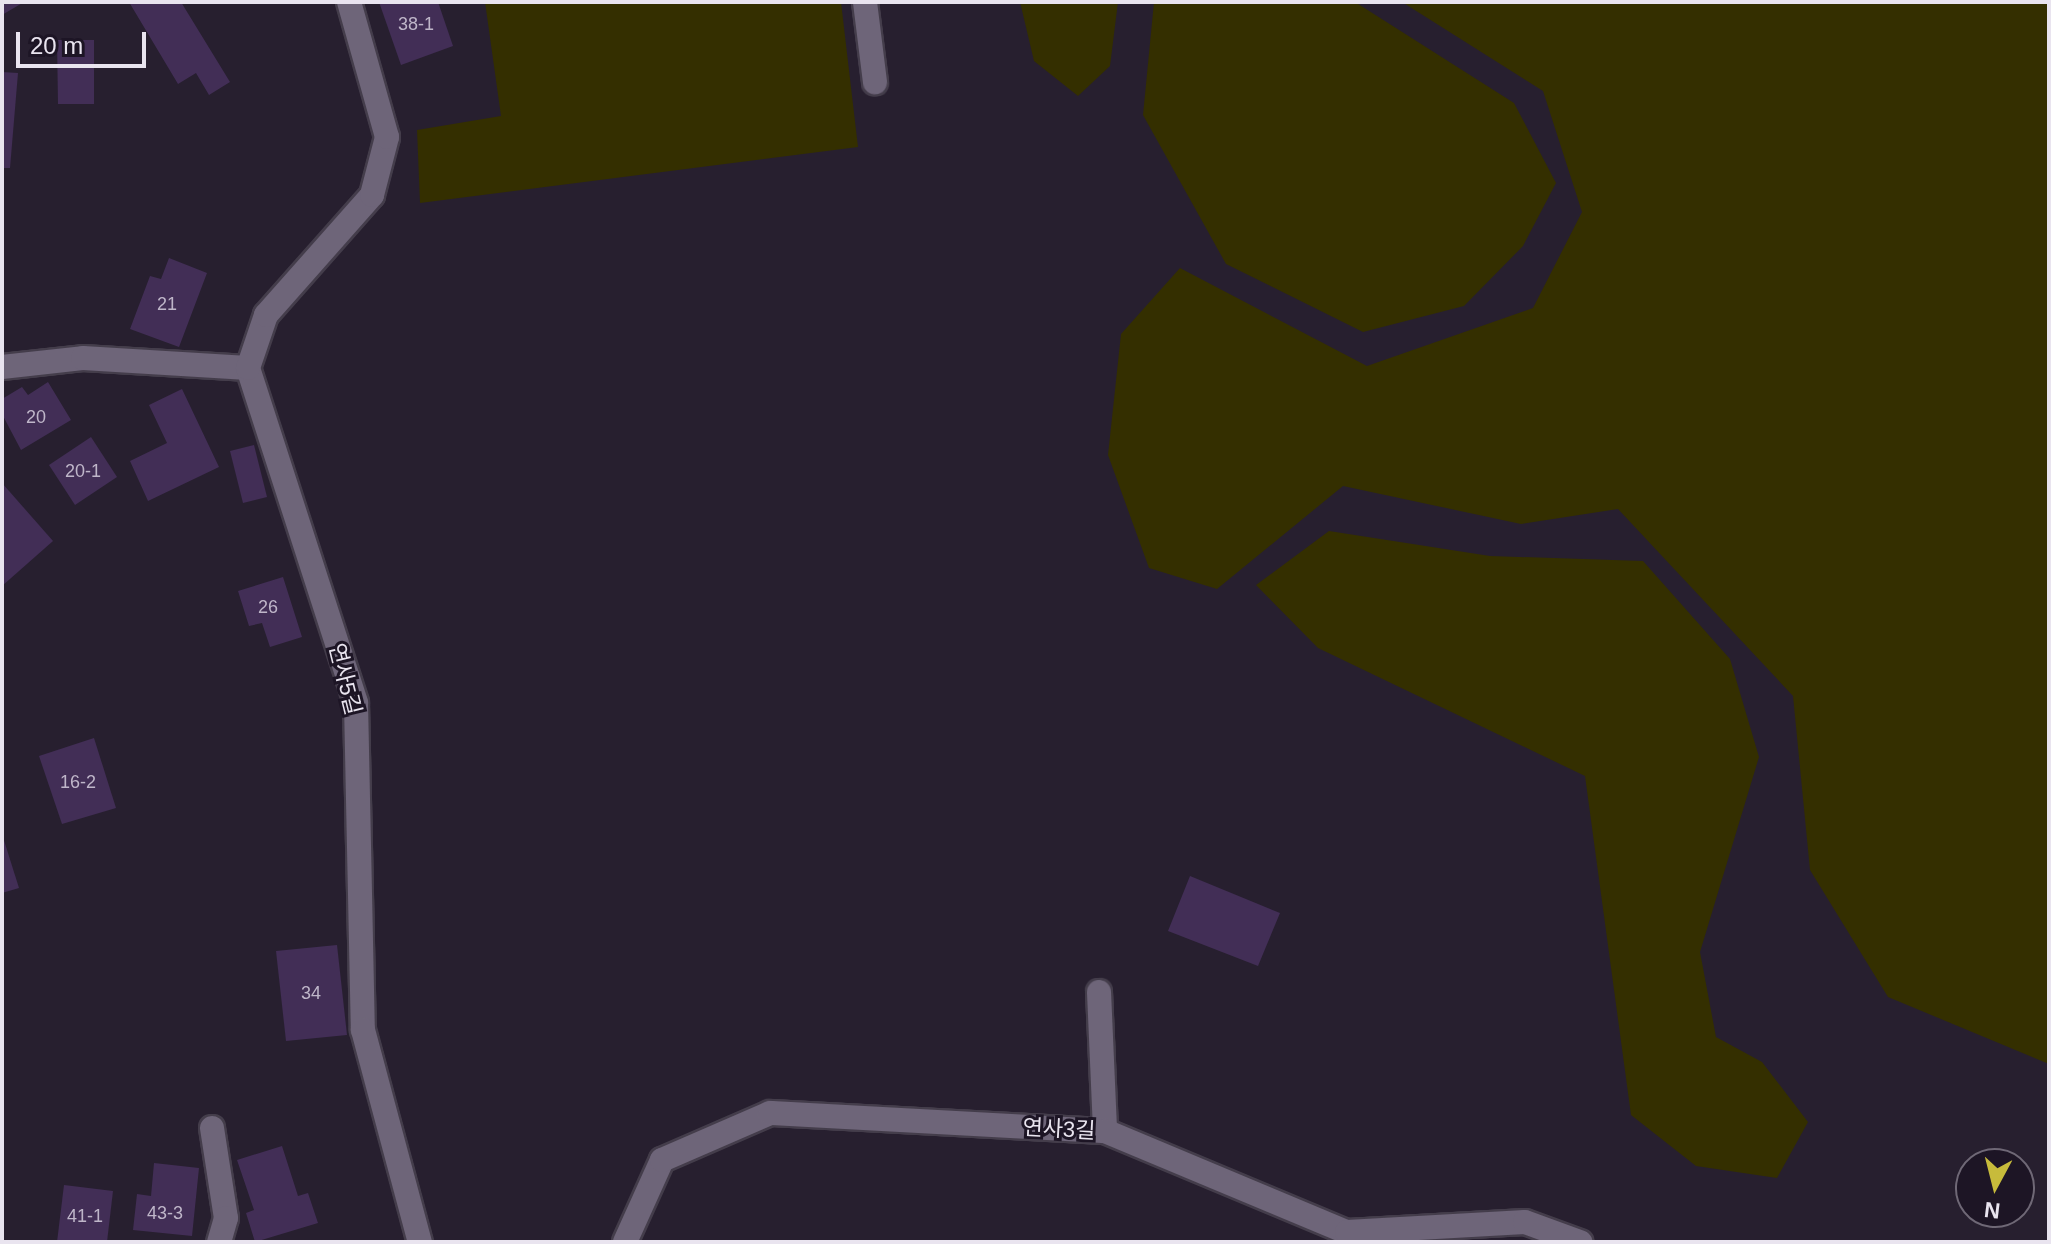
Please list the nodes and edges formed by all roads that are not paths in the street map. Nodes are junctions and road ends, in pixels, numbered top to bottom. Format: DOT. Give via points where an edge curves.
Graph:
graph roads {
  1 [pos="349,2"];
  2 [pos="865,2"];
  3 [pos="875,82"];
  4 [pos="2,367"];
  5 [pos="248,368"];
  6 [pos="1099,992"];
  7 [pos="212,1128"];
  8 [pos="1105,1131"];
  9 [pos="219,1242"];
  10 [pos="420,1242"];
  11 [pos="625,1242"];
  12 [pos="1580,1242"];
  1 -- 5 [label="street" via="387,137 372,195 266,315"];
  2 -- 3 [label="street"];
  4 -- 5 [label="street" via="83,358"];
  5 -- 10 [label="street, 연사5길" via="356,703 363,1030"];
  6 -- 8 [label="street"];
  7 -- 9 [label="street" via="226,1218"];
  8 -- 11 [label="street, 연사3길" via="770,1113 662,1160"];
  8 -- 12 [label="street, 연사3길" via="1347,1232 1525,1222"];
}
